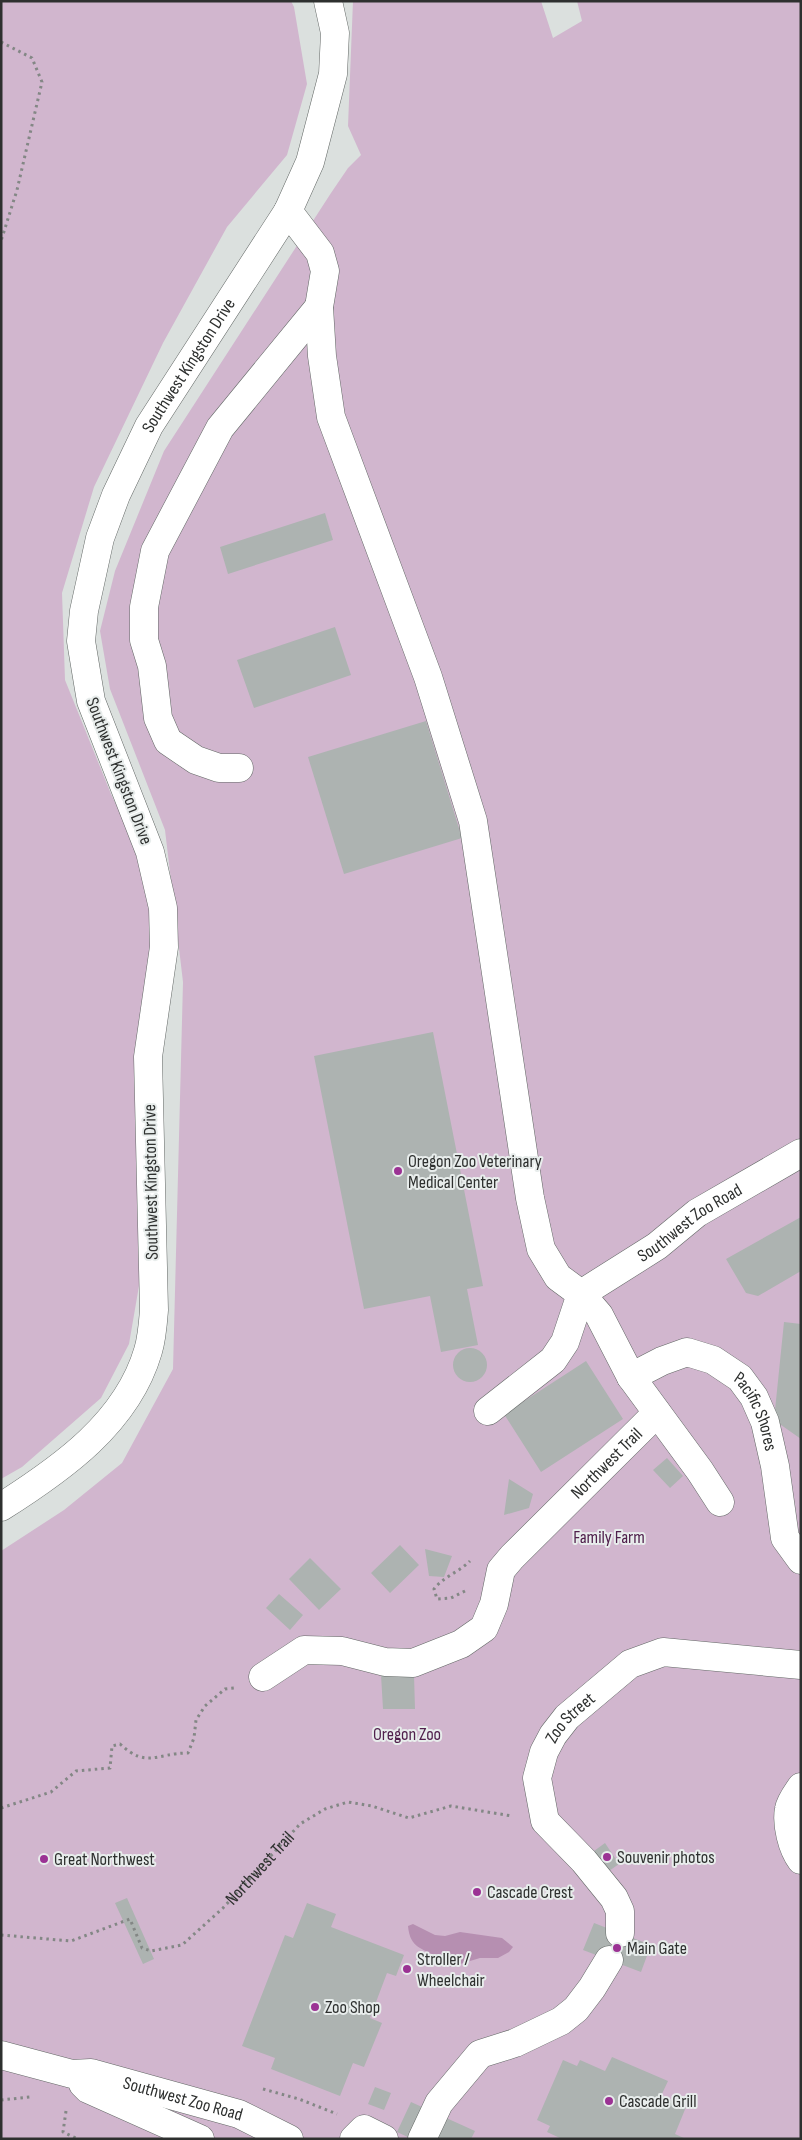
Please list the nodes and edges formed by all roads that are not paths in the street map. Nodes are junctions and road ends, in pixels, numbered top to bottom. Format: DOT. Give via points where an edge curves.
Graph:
graph roads {
  1 [pos="328,1"];
  2 [pos="288,211"];
  3 [pos="319,307"];
  4 [pos="238,768"];
  5 [pos="801,1153"];
  6 [pos="581,1294"];
  7 [pos="626,1367"];
  8 [pos="488,1412"];
  9 [pos="657,1413"];
  10 [pos="720,1502"];
  11 [pos="1,1506"];
  12 [pos="801,1560"];
  13 [pos="801,1665"];
  14 [pos="263,1677"];
  15 [pos="801,1787"];
  16 [pos="801,1860"];
  17 [pos="620,1933"];
  18 [pos="609,1960"];
  19 [pos="1,2054"];
  20 [pos="72,2074"];
  21 [pos="284,2138"];
  22 [pos="200,2139"];
  23 [pos="422,2139"];
  1 -- 2 [label="street, Southwest Kingston Drive" via="336,33 333,74 310,162"];
  2 -- 3 [label="street" via="320,253 325,271"];
  2 -- 11 [label="street, Southwest Kingston Drive" via="149,426 116,495 90,576 81,641 91,701 150,852 163,908 164,947 148,1057 153,1316 144,1364 104,1427 88,1444"];
  3 -- 4 [label="street" via="220,428 155,551 144,607 144,640 152,666 158,718 168,741 196,760 219,768"];
  3 -- 6 [label="street" via="331,417 428,677 473,821 530,1198 541,1249 558,1277"];
  5 -- 6 [label="street, Southwest Zoo Road" via="697,1213 657,1246"];
  6 -- 7 [label="street" via="600,1315"];
  6 -- 8 [label="street" via="565,1342 553,1360"];
  7 -- 9 [label="street"];
  7 -- 12 [label="street, Pacific Shores" via="662,1361 687,1352 713,1360 740,1378 765,1422 785,1538"];
  9 -- 10 [label="street"];
  9 -- 14 [label="street, Northwest Trail" via="501,1570 494,1604 478,1634 413,1663 385,1662 342,1651 304,1650"];
  13 -- 17 [label="street, Zoo Street" via="663,1652 630,1664 567,1717 553,1735 536,1778 545,1820 614,1898 620,1911"];
  15 -- 16 [label="street" via="789,1808 791,1836"];
  18 -- 23 [label="street" via="576,2010 561,2021 515,2043 480,2054 439,2103"];
  19 -- 20 [label="street, Southwest Zoo Road"];
  20 -- 21 [label="street, Southwest Zoo Road" via="91,2073 239,2114"];
  20 -- 22 [label="street, Southwest Zoo Road" via="88,2089"];
}
